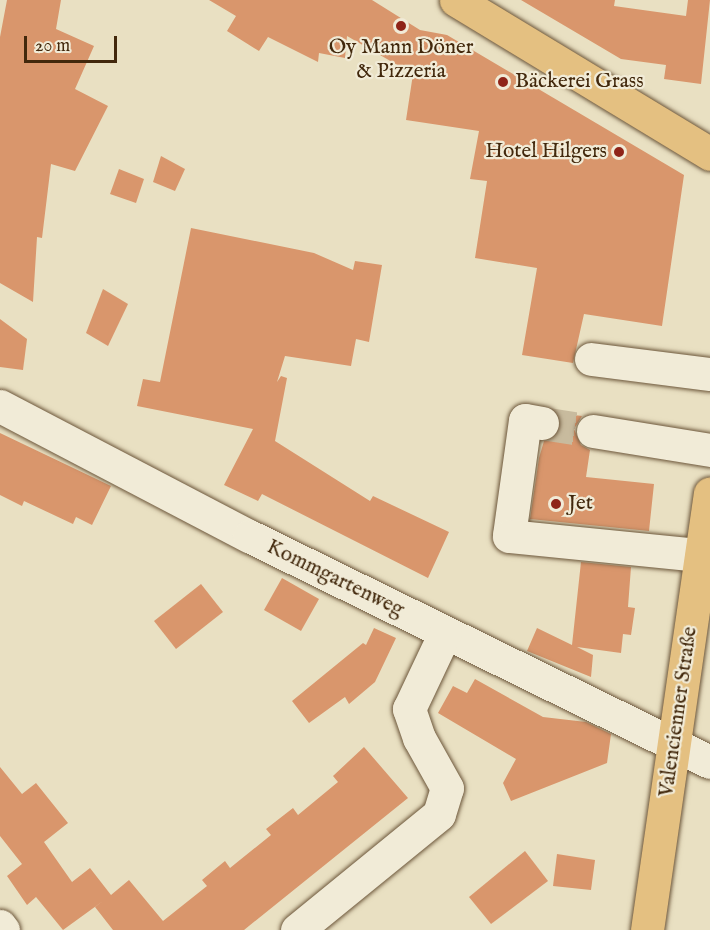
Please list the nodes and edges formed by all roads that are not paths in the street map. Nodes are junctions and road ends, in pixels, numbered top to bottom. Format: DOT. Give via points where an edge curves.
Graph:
graph roads {
  1 [pos="456,0"];
  2 [pos="710,154"];
  3 [pos="591,359"];
  4 [pos="710,374"];
  5 [pos="0,406"];
  6 [pos="542,423"];
  7 [pos="593,431"];
  8 [pos="710,450"];
  9 [pos="710,494"];
  10 [pos="701,555"];
  11 [pos="445,633"];
  12 [pos="675,742"];
  13 [pos="710,762"];
  14 [pos="0,926"];
  15 [pos="3,930"];
  16 [pos="297,930"];
  17 [pos="647,930"];
  1 -- 2 [label="main road"];
  3 -- 4 [label="street"];
  5 -- 11 [label="street, Kommgartenweg"];
  6 -- 10 [label="street" via="525,420 509,536"];
  7 -- 8 [label="street"];
  9 -- 10 [label="main road, Valencienner Straße"];
  10 -- 12 [label="main road, Valencienner Straße"];
  11 -- 12 [label="street, Kommgartenweg"];
  11 -- 16 [label="street" via="409,709 419,738 447,788 439,814"];
  12 -- 13 [label="street, Kommgartenweg"];
  12 -- 17 [label="main road, Valencienner Straße"];
  14 -- 15 [label="street"];
}
